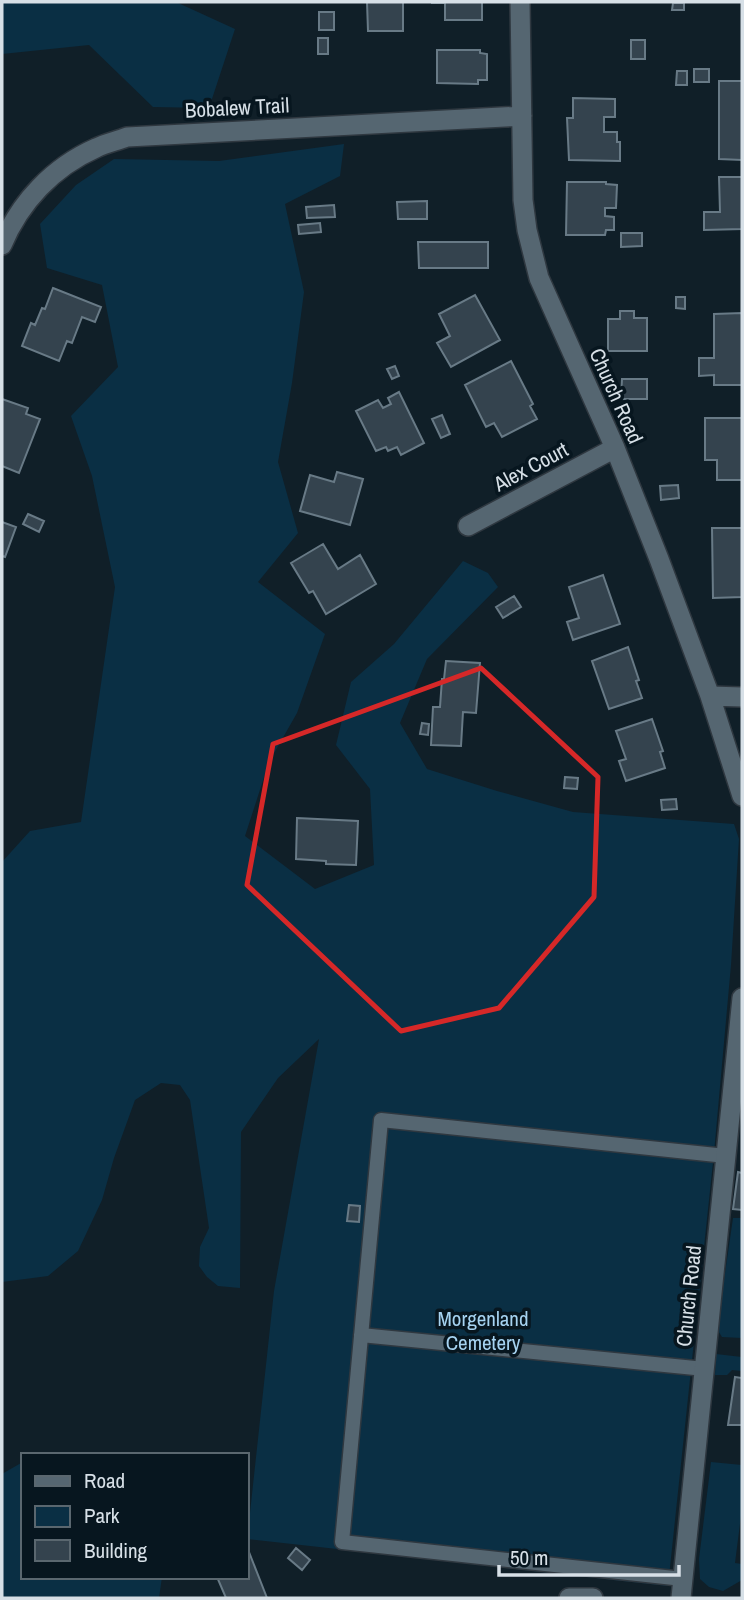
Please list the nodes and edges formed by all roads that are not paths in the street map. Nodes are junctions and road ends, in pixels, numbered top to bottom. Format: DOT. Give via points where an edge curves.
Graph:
graph roads {
  1 [pos="520,2"];
  2 [pos="522,116"];
  3 [pos="2,245"];
  4 [pos="615,448"];
  5 [pos="468,526"];
  6 [pos="710,696"];
  7 [pos="742,697"];
  8 [pos="742,796"];
  9 [pos="742,998"];
  10 [pos="726,1156"];
  11 [pos="361,1335"];
  12 [pos="705,1369"];
  13 [pos="682,1589"];
  14 [pos="569,1598"];
  15 [pos="593,1598"];
  1 -- 2 [label="street, Church Road"];
  2 -- 3 [label="street, Bobalew Trail" via="127,137 78,157 44,183 23,206"];
  2 -- 4 [label="street, Church Road" via="523,200 539,278"];
  4 -- 5 [label="street, Alex Court"];
  4 -- 6 [label="street, Church Road"];
  6 -- 7 [label="street"];
  6 -- 8 [label="street, Church Road"];
  9 -- 10 [label="street, Church Road"];
  10 -- 11 [label="lane" via="381,1120"];
  10 -- 12 [label="street, Church Road"];
  11 -- 12 [label="lane"];
  11 -- 13 [label="lane" via="342,1542"];
  12 -- 13 [label="street, Church Road"];
  14 -- 15 [label="street"];
}
